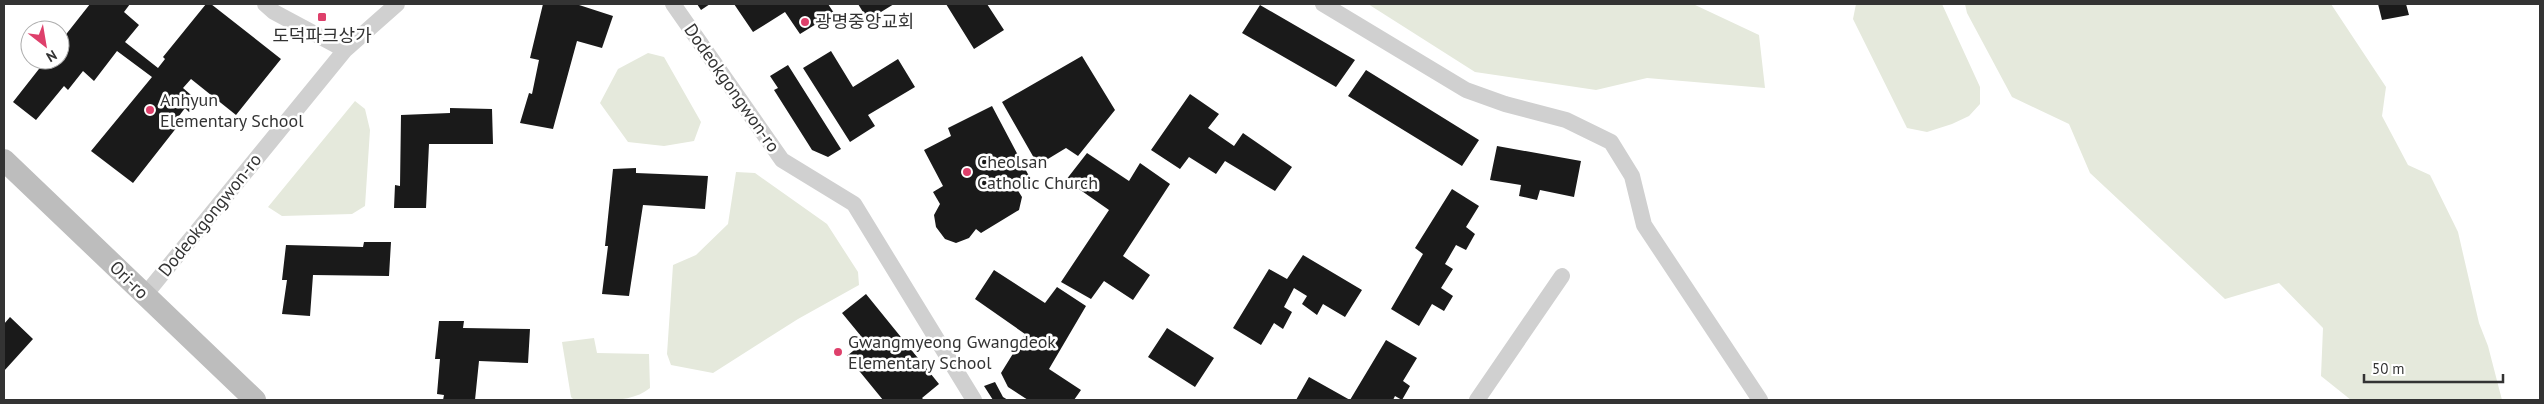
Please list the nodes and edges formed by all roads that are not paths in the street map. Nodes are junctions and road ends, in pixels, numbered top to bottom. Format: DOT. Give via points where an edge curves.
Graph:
graph roads {
  1 [pos="397,4"];
  2 [pos="673,4"];
  3 [pos="1323,4"];
  4 [pos="274,7"];
  5 [pos="345,50"];
  6 [pos="4,160"];
  7 [pos="1562,276"];
  8 [pos="145,295"];
  9 [pos="255,400"];
  10 [pos="974,400"];
  11 [pos="1477,400"];
  12 [pos="1760,400"];
  1 -- 5 [label="street, Dodeokgongwon-ro"];
  2 -- 10 [label="street, Dodeokgongwon-ro" via="782,160 854,204"];
  3 -- 12 [label="street" via="1466,90 1566,120 1610,142 1632,176 1644,225"];
  4 -- 5 [label="street"];
  5 -- 8 [label="street, Dodeokgongwon-ro"];
  6 -- 8 [label="main road, Ori-ro"];
  7 -- 11 [label="street"];
  8 -- 9 [label="main road, Ori-ro"];
}
